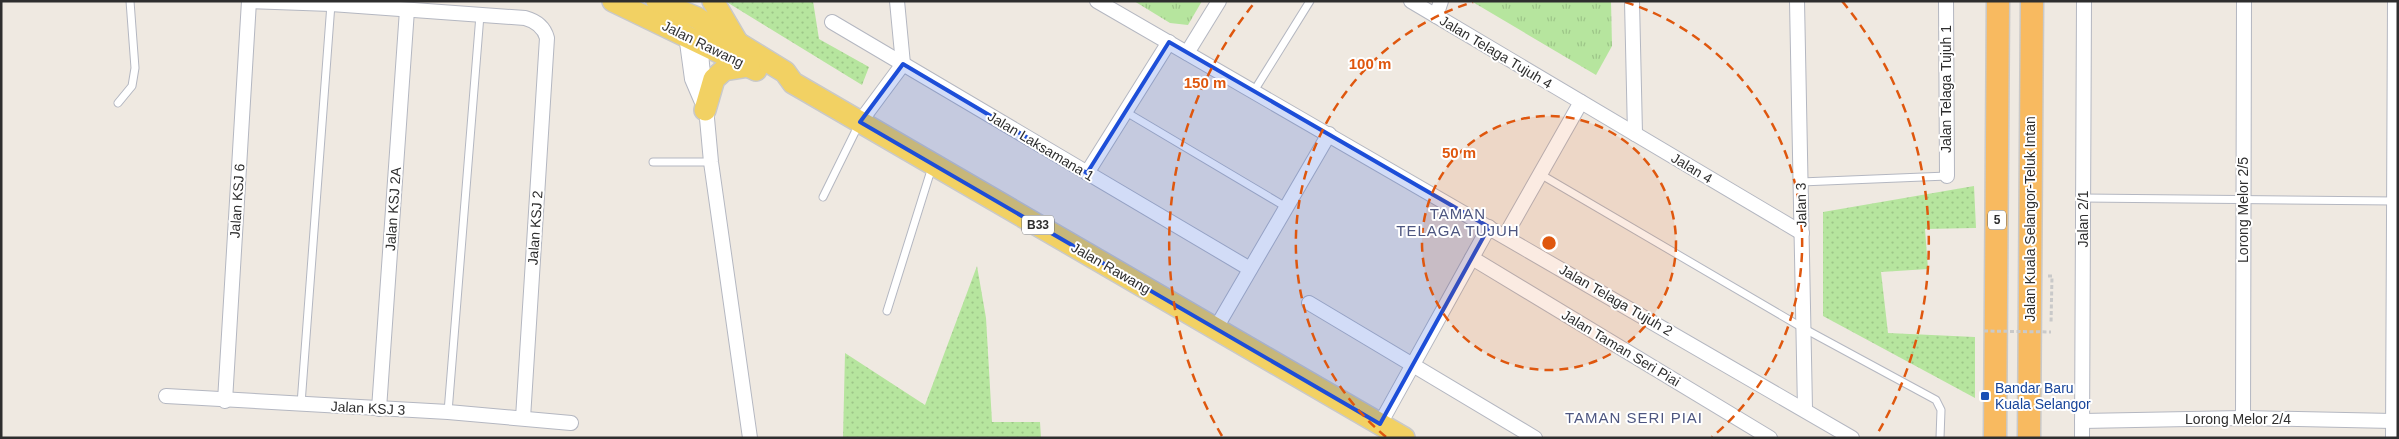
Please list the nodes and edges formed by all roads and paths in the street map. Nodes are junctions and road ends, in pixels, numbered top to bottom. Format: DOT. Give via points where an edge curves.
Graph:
graph roads {
  1 [pos="130,1"];
  2 [pos="250,1"];
  3 [pos="613,1"];
  4 [pos="657,1"];
  5 [pos="713,1"];
  6 [pos="897,1"];
  7 [pos="1097,1"];
  8 [pos="1220,1"];
  9 [pos="1310,1"];
  10 [pos="1411,1"];
  11 [pos="1441,1"];
  12 [pos="1632,1"];
  13 [pos="1797,1"];
  14 [pos="1946,1"];
  15 [pos="1998,1"];
  16 [pos="2032,1"];
  17 [pos="2084,1"];
  18 [pos="2244,1"];
  19 [pos="2395,1"];
  20 [pos="331,4"];
  21 [pos="407,10"];
  22 [pos="480,15"];
  23 [pos="1436,16"];
  24 [pos="832,22"];
  25 [pos="693,38"];
  26 [pos="1169,42"];
  27 [pos="738,43"];
  28 [pos="1187,53"];
  29 [pos="903,64"];
  30 [pos="749,66"];
  31 [pos="793,83"];
  32 [pos="1254,91"];
  33 [pos="1581,102"];
  34 [pos="118,103"];
  35 [pos="706,110"];
  36 [pos="1126,112"];
  37 [pos="860,122"];
  38 [pos="1328,134"];
  39 [pos="1635,134"];
  40 [pos="653,162"];
  41 [pos="711,162"];
  42 [pos="933,164"];
  43 [pos="1087,173"];
  44 [pos="1540,174"];
  45 [pos="1946,176"];
  46 [pos="1801,182"];
  47 [pos="823,197"];
  48 [pos="2083,198"];
  49 [pos="2243,200"];
  50 [pos="2394,201"];
  51 [pos="1286,207"];
  52 [pos="1489,227"];
  53 [pos="1802,233"];
  54 [pos="1505,236"];
  55 [pos="1472,258"];
  56 [pos="1250,269"];
  57 [pos="2052,276"];
  58 [pos="1308,303"];
  59 [pos="887,311"];
  60 [pos="1216,328"];
  61 [pos="1803,328"];
  62 [pos="1984,331"];
  63 [pos="1413,365"];
  64 [pos="166,396"];
  65 [pos="225,401"];
  66 [pos="300,405"];
  67 [pos="379,409"];
  68 [pos="1805,410"];
  69 [pos="448,412"];
  70 [pos="523,418"];
  71 [pos="2242,418"];
  72 [pos="2082,421"];
  73 [pos="2393,421"];
  74 [pos="571,423"];
  75 [pos="1380,424"];
  76 [pos="750,438"];
  77 [pos="1404,438"];
  78 [pos="1535,438"];
  79 [pos="1770,438"];
  80 [pos="1852,438"];
  81 [pos="1940,438"];
  82 [pos="1995,438"];
  83 [pos="2029,438"];
  84 [pos="2082,438"];
  85 [pos="2392,438"];
  1 -- 34 [label="lane" via="135,68 132,86"];
  2 -- 20 [label="street"];
  2 -- 65 [label="street, Jalan KSJ 6"];
  3 -- 25 [label="main road, Jalan Rawang / B33"];
  4 -- 27 [label="main road, Jalan Rawang / B33" via="696,18"];
  5 -- 27 [label="main road"];
  6 -- 29 [label="street"];
  7 -- 26 [label="street, Jalan Telaga Tujuh 2"];
  8 -- 28 [label="street"];
  9 -- 32 [label="lane"];
  10 -- 23 [label="street, Jalan Telaga Tujuh 4"];
  11 -- 23 [label="street"];
  12 -- 39 [label="street"];
  13 -- 46 [label="street, Jalan 3"];
  14 -- 45 [label="street, Jalan Telaga Tujuh 1"];
  15 -- 82 [label="highway, 5"];
  16 -- 83 [label="highway, Jalan Kuala Selangor-Teluk Intan"];
  17 -- 48 [label="street, Jalan 2/1"];
  18 -- 49 [label="street, Lorong Melor 2/5"];
  19 -- 50 [label="street"];
  20 -- 21 [label="street"];
  20 -- 66 [label="lane"];
  21 -- 22 [label="street"];
  21 -- 67 [label="street, Jalan KSJ 2A"];
  22 -- 69 [label="lane"];
  22 -- 70 [label="street, Jalan KSJ 2" via="533,20 548,38"];
  23 -- 33 [label="street, Jalan Telaga Tujuh 4"];
  24 -- 29 [label="street, Jalan Laksamana 1"];
  25 -- 30 [label="main road, Jalan Rawang / B33"];
  25 -- 35 [label="street"];
  26 -- 28 [label="street, Jalan Telaga Tujuh 2"];
  26 -- 36 [label="street"];
  27 -- 31 [label="main road, Jalan Rawang / B33" via="785,72"];
  28 -- 32 [label="street, Jalan Telaga Tujuh 2"];
  29 -- 37 [label="street"];
  29 -- 43 [label="street, Jalan Laksamana 1"];
  30 -- 31 [label="main road, Jalan Rawang / B33" via="779,82"];
  30 -- 35 [label="main road" via="724,70 714,79"];
  31 -- 37 [label="main road, Jalan Rawang / B33"];
  32 -- 38 [label="street, Jalan Telaga Tujuh 2"];
  33 -- 39 [label="street, Jalan 4"];
  33 -- 44 [label="street"];
  35 -- 41 [label="street"];
  36 -- 43 [label="street"];
  36 -- 51 [label="lane"];
  37 -- 42 [label="main road, Jalan Rawang / B33"];
  37 -- 47 [label="lane"];
  38 -- 51 [label="street"];
  38 -- 52 [label="street, Jalan Telaga Tujuh 2"];
  39 -- 53 [label="street, Jalan 4"];
  40 -- 41 [label="lane"];
  41 -- 76 [label="street"];
  42 -- 59 [label="lane"];
  42 -- 60 [label="main road, Jalan Rawang / B33"];
  43 -- 56 [label="street, Jalan Laksamana 1"];
  44 -- 54 [label="street"];
  44 -- 61 [label="lane"];
  45 -- 46 [label="lane"];
  46 -- 53 [label="street, Jalan 3"];
  48 -- 49 [label="lane"];
  48 -- 72 [label="street, Jalan 2/1"];
  49 -- 50 [label="lane"];
  49 -- 71 [label="street, Lorong Melor 2/5"];
  50 -- 73 [label="street"];
  51 -- 56 [label="street"];
  52 -- 54 [label="street, Jalan Telaga Tujuh 2"];
  52 -- 55 [label="street"];
  53 -- 61 [label="street, Jalan 3"];
  54 -- 68 [label="street, Jalan Telaga Tujuh 2"];
  55 -- 63 [label="street"];
  55 -- 79 [label="street, Jalan Taman Seri Piai"];
  56 -- 60 [label="street"];
  57 -- 62 [label="path, bridge" via="2051,332"];
  58 -- 63 [label="street"];
  60 -- 75 [label="main road, Jalan Rawang / B33"];
  61 -- 68 [label="street, Jalan 3"];
  61 -- 81 [label="lane" via="1936,400 1941,410"];
  63 -- 75 [label="street"];
  63 -- 78 [label="street"];
  64 -- 65 [label="street, Jalan KSJ 3"];
  65 -- 66 [label="street, Jalan KSJ 3"];
  66 -- 67 [label="street, Jalan KSJ 3"];
  67 -- 69 [label="street, Jalan KSJ 3"];
  68 -- 80 [label="street, Jalan Telaga Tujuh 2"];
  69 -- 70 [label="street, Jalan KSJ 3"];
  70 -- 74 [label="street, Jalan KSJ 3"];
  71 -- 72 [label="street, Lorong Melor 2/4"];
  71 -- 73 [label="street, Lorong Melor 2/4"];
  72 -- 84 [label="street, Jalan 2/1"];
  73 -- 85 [label="street"];
  75 -- 77 [label="main road, Jalan Rawang / B33"];
}
